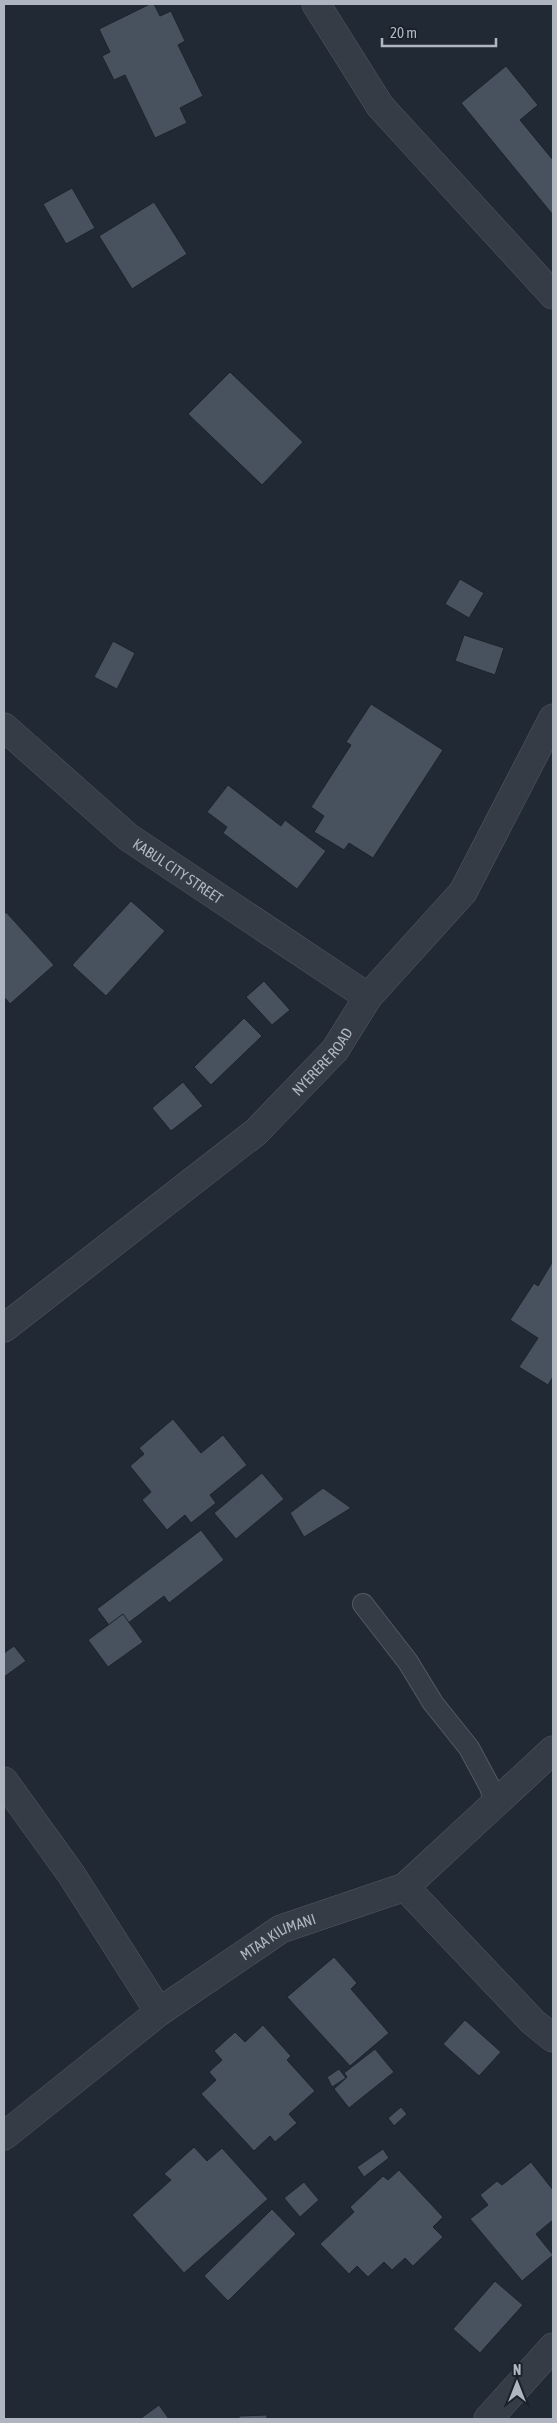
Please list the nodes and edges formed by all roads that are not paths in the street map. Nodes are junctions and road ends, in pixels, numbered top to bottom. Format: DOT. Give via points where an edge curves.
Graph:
graph roads {
  1 [pos="316,4"];
  2 [pos="553,295"];
  3 [pos="553,718"];
  4 [pos="4,727"];
  5 [pos="368,997"];
  6 [pos="4,1328"];
  7 [pos="363,1604"];
  8 [pos="553,1750"];
  9 [pos="4,1781"];
  10 [pos="495,1804"];
  11 [pos="405,1887"];
  12 [pos="159,2012"];
  13 [pos="553,2038"];
  14 [pos="4,2136"];
  15 [pos="553,2347"];
  16 [pos="488,2419"];
  1 -- 2 [label="street" via="380,106"];
  3 -- 5 [label="street, NYERERE ROAD" via="463,892"];
  4 -- 5 [label="street, KABUL CITY STREET" via="128,837"];
  5 -- 6 [label="street, NYERERE ROAD" via="335,1050 256,1132"];
  7 -- 10 [label="lane" via="469,1748 490,1787"];
  8 -- 10 [label="street, MTAA KILIMANI"];
  9 -- 12 [label="street" via="71,1874"];
  10 -- 11 [label="street, MTAA KILIMANI"];
  11 -- 12 [label="street, MTAA KILIMANI" via="281,1929"];
  11 -- 13 [label="street" via="533,2022"];
  12 -- 14 [label="street, MTAA KILIMANI"];
  15 -- 16 [label="street"];
}
